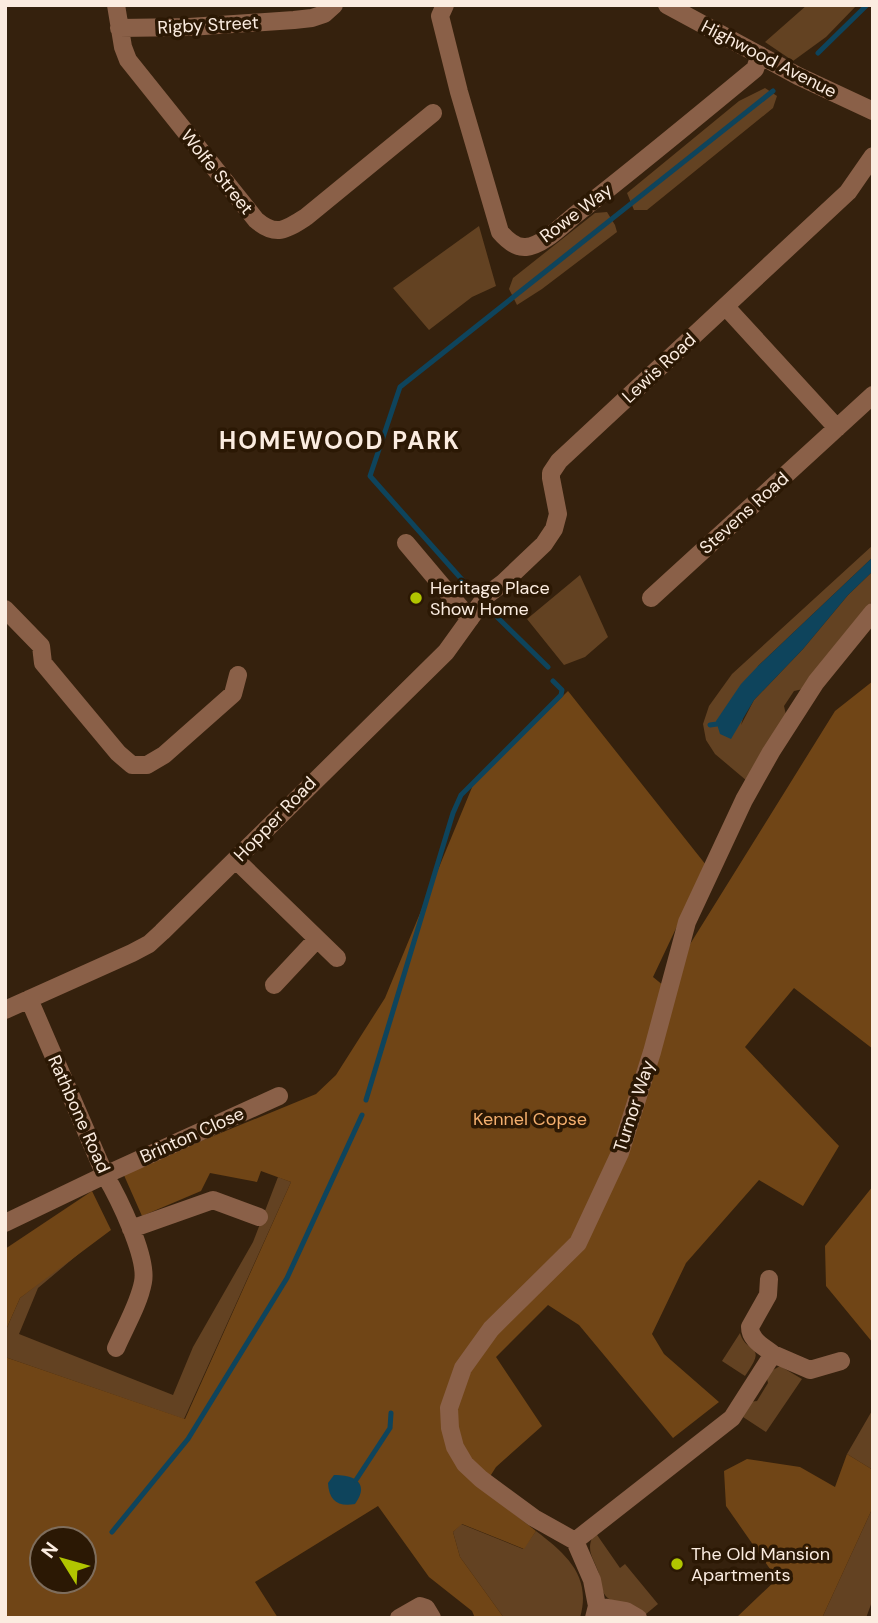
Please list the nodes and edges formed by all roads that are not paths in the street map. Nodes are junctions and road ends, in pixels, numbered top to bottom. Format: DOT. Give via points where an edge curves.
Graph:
graph roads {
  1 [pos="116,5"];
  2 [pos="334,5"];
  3 [pos="445,5"];
  4 [pos="667,5"];
  5 [pos="119,28"];
  6 [pos="760,55"];
  7 [pos="873,111"];
  8 [pos="433,113"];
  9 [pos="873,156"];
  10 [pos="726,307"];
  11 [pos="873,395"];
  12 [pos="837,428"];
  13 [pos="406,542"];
  14 [pos="487,595"];
  15 [pos="651,597"];
  16 [pos="5,608"];
  17 [pos="873,612"];
  18 [pos="470,619"];
  19 [pos="237,675"];
  20 [pos="236,860"];
  21 [pos="317,939"];
  22 [pos="337,958"];
  23 [pos="274,985"];
  24 [pos="29,999"];
  25 [pos="5,1010"];
  26 [pos="279,1096"];
  27 [pos="105,1175"];
  28 [pos="259,1217"];
  29 [pos="5,1223"];
  30 [pos="131,1229"];
  31 [pos="769,1279"];
  32 [pos="116,1348"];
  33 [pos="773,1354"];
  34 [pos="841,1361"];
  35 [pos="575,1541"];
  36 [pos="596,1612"];
  37 [pos="399,1618"];
  38 [pos="432,1618"];
  39 [pos="638,1618"];
  1 -- 5 [label="street, Wolfe Street"];
  2 -- 5 [label="street, Rigby Street" via="312,18 295,20"];
  3 -- 6 [label="street, Rowe Way" via="440,16 458,92 500,232 517,246 543,240 613,186 755,69"];
  4 -- 6 [label="street, Highwood Avenue"];
  5 -- 8 [label="street, Wolfe Street" via="128,60 139,76 266,229 276,231 306,217"];
  6 -- 7 [label="street, Highwood Avenue"];
  9 -- 10 [label="street, Lewis Road" via="848,192"];
  10 -- 12 [label="street"];
  10 -- 14 [label="street, Lewis Road" via="559,461 551,473 558,514 554,529 544,544"];
  11 -- 12 [label="street, Stevens Road"];
  12 -- 15 [label="street, Stevens Road"];
  13 -- 18 [label="street"];
  14 -- 18 [label="street, Hopper Road"];
  16 -- 19 [label="street" via="41,646 43,663 132,765 147,765 164,755 233,694"];
  17 -- 35 [label="street, Turnor Way" via="816,682 744,800 687,922 620,1153 578,1243 491,1329 463,1368 449,1408 455,1447 466,1464 534,1518"];
  18 -- 20 [label="street, Hopper Road" via="446,652"];
  20 -- 21 [label="street"];
  20 -- 24 [label="street, Hopper Road" via="149,944"];
  21 -- 22 [label="street"];
  21 -- 23 [label="street"];
  24 -- 25 [label="street, Hopper Road"];
  24 -- 27 [label="street, Rathbone Road"];
  26 -- 27 [label="street, Brinton Close"];
  27 -- 29 [label="street, Brinton Close"];
  27 -- 30 [label="street, Rathbone Road"];
  28 -- 30 [label="street" via="213,1200"];
  30 -- 32 [label="street, Rathbone Road" via="144,1279"];
  31 -- 33 [label="street" via="768,1295 750,1332"];
  33 -- 34 [label="street" via="810,1370"];
  33 -- 35 [label="street" via="732,1418"];
  35 -- 36 [label="street" via="592,1580"];
  36 -- 39 [label="street" via="626,1611"];
  37 -- 38 [label="street" via="419,1606"];
}
